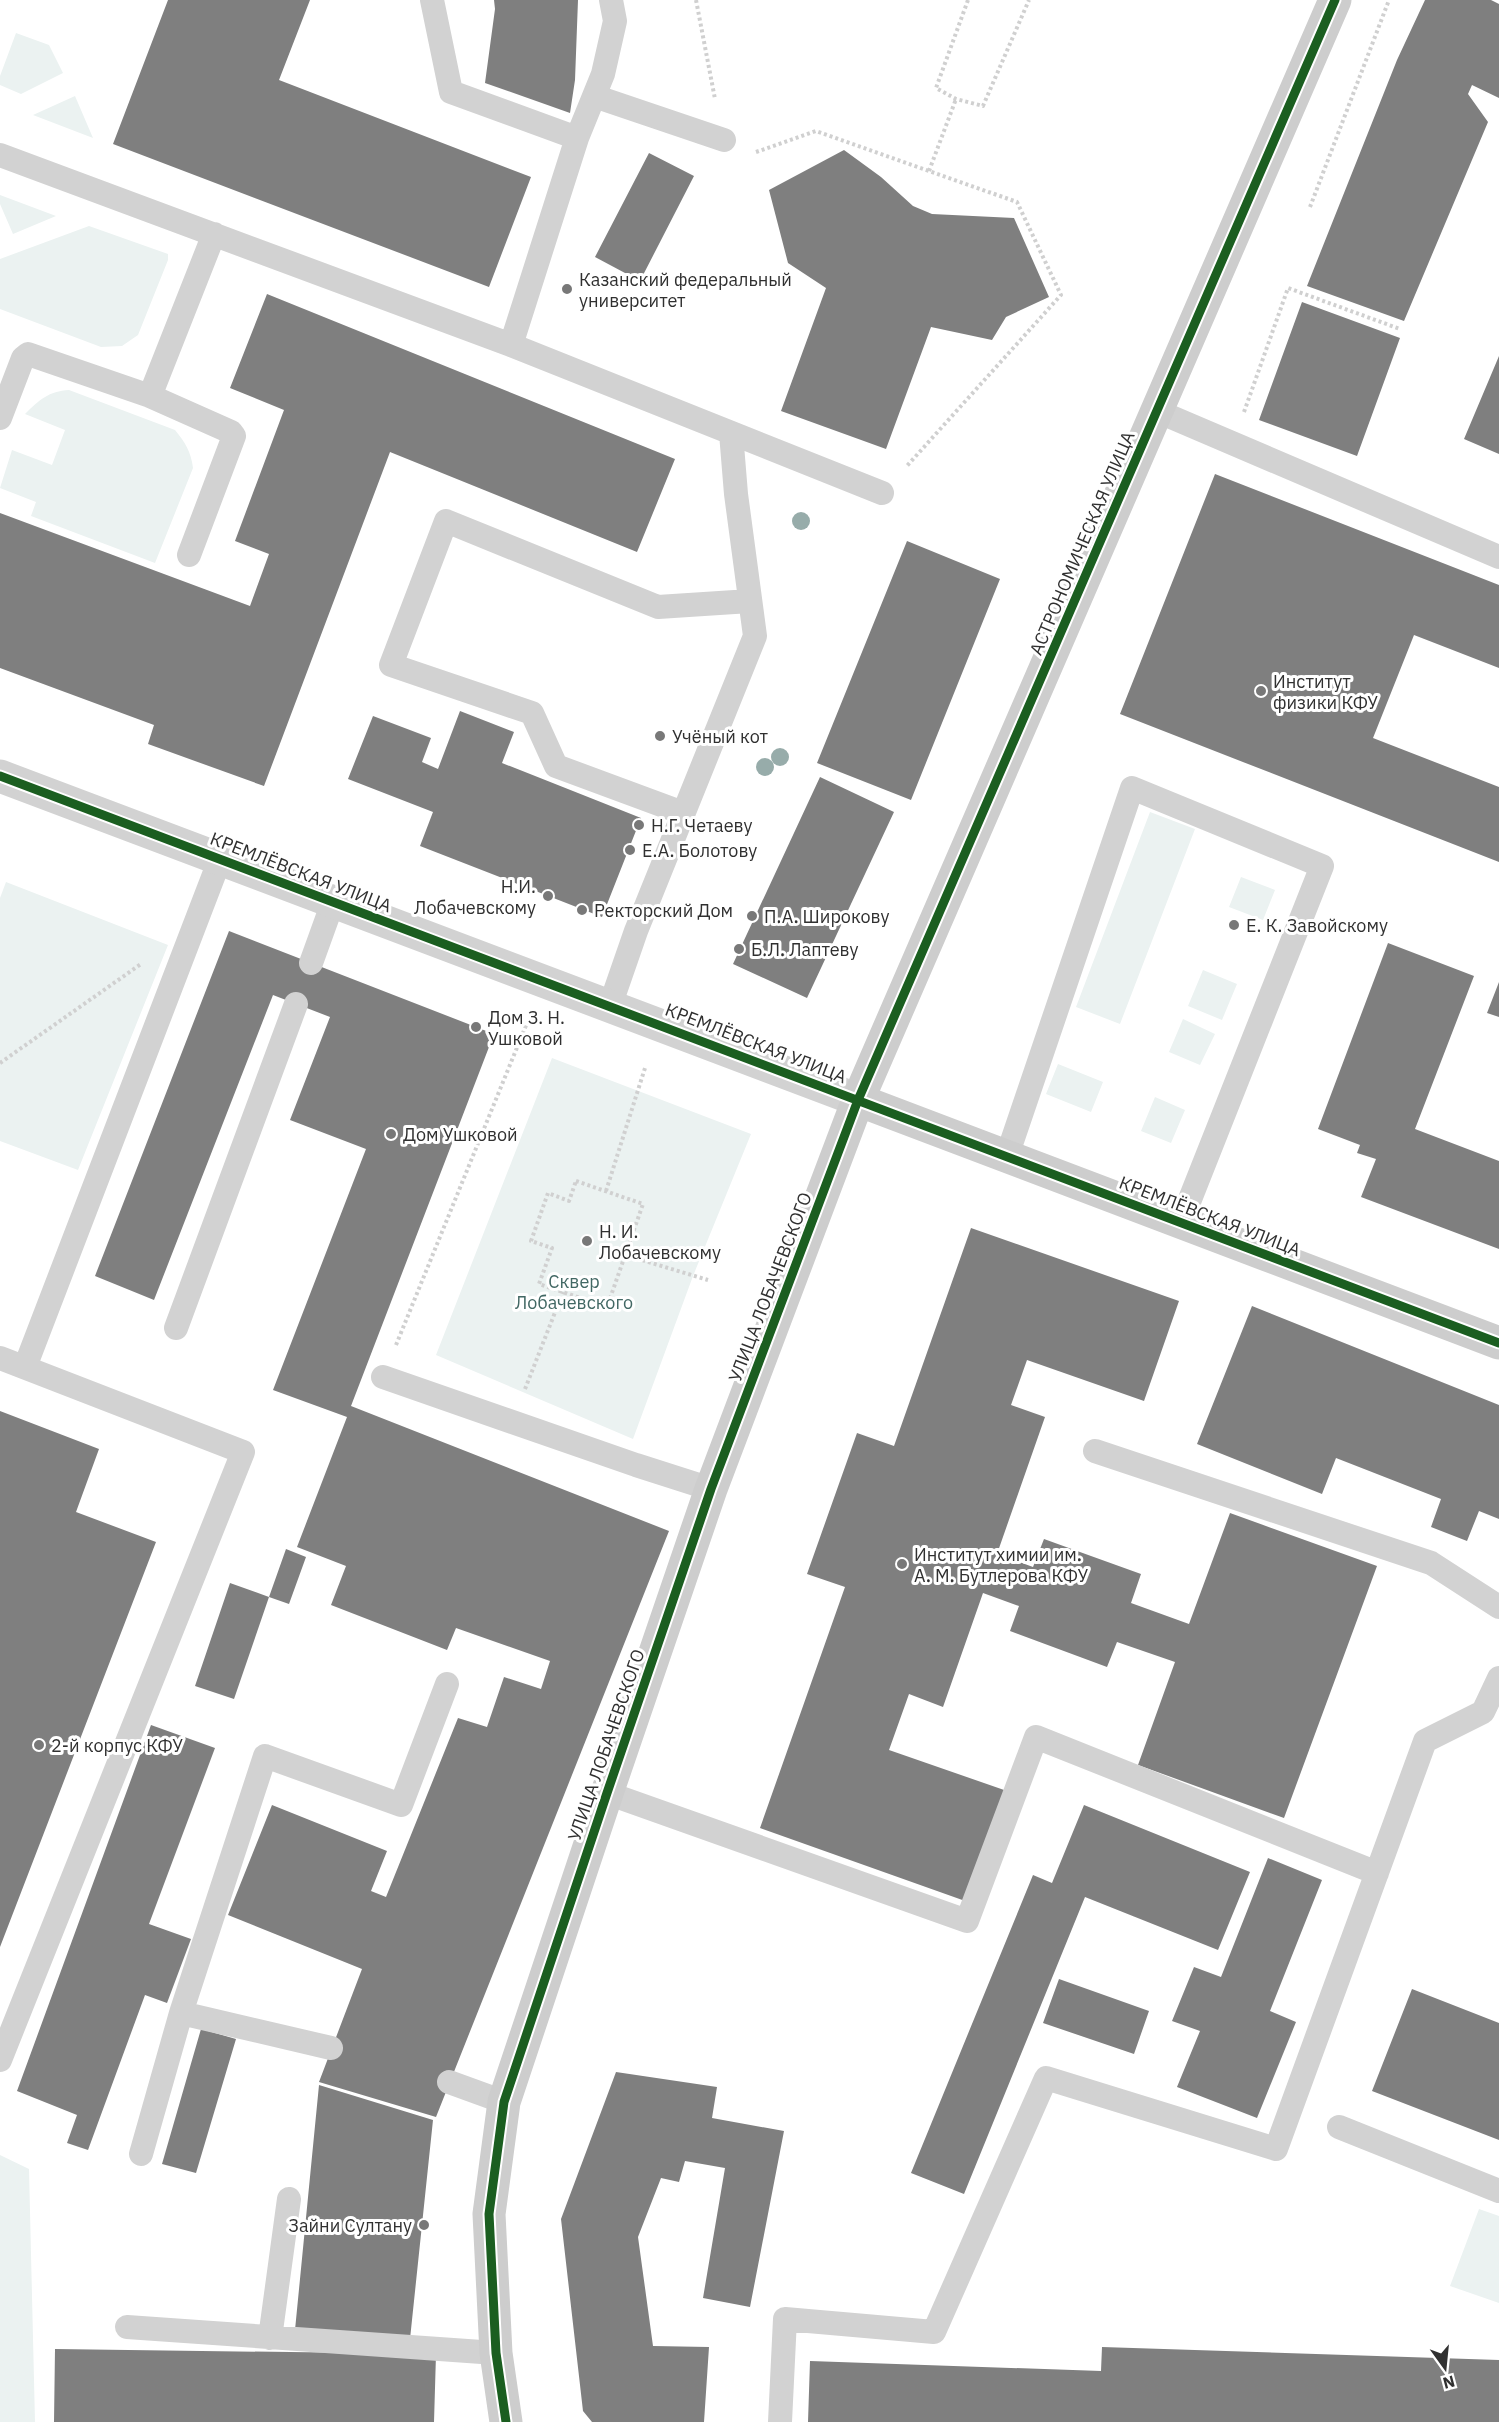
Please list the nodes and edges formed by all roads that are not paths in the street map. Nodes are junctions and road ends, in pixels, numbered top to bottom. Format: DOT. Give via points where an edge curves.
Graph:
graph roads {
  1 [pos="432,0"];
  2 [pos="611,0"];
  3 [pos="1335,0"];
  4 [pos="594,96"];
  5 [pos="577,138"];
  6 [pos="723,140"];
  7 [pos="0,155"];
  8 [pos="214,234"];
  9 [pos="511,345"];
  10 [pos="150,396"];
  11 [pos="1157,411"];
  12 [pos="0,418"];
  13 [pos="731,433"];
  14 [pos="882,493"];
  15 [pos="189,555"];
  16 [pos="1499,557"];
  17 [pos="750,601"];
  18 [pos="0,776"];
  19 [pos="683,813"];
  20 [pos="220,859"];
  21 [pos="333,902"];
  22 [pos="311,963"];
  23 [pos="296,1004"];
  24 [pos="610,1006"];
  25 [pos="858,1100"];
  26 [pos="1007,1156"];
  27 [pos="1181,1222"];
  28 [pos="176,1328"];
  29 [pos="1499,1343"];
  30 [pos="0,1358"];
  31 [pos="25,1368"];
  32 [pos="383,1377"];
  33 [pos="1095,1451"];
  34 [pos="711,1489"];
  35 [pos="1499,1607"];
  36 [pos="1499,1678"];
  37 [pos="447,1684"];
  38 [pos="607,1794"];
  39 [pos="1377,1873"];
  40 [pos="181,2013"];
  41 [pos="331,2048"];
  42 [pos="0,2060"];
  43 [pos="449,2082"];
  44 [pos="504,2102"];
  45 [pos="1339,2127"];
  46 [pos="141,2154"];
  47 [pos="1499,2191"];
  48 [pos="289,2199"];
  49 [pos="127,2327"];
  50 [pos="270,2338"];
  51 [pos="496,2353"];
  52 [pos="506,2422"];
  53 [pos="780,2422"];
  1 -- 5 [label="lane" via="451,92"];
  2 -- 4 [label="lane" via="615,21"];
  3 -- 11 [label="street, АСТРОНОМИЧЕСКАЯ УЛИЦА"];
  4 -- 5 [label="lane"];
  4 -- 6 [label="lane"];
  5 -- 9 [label="lane"];
  7 -- 8 [label="lane"];
  8 -- 9 [label="lane"];
  8 -- 10 [label="lane"];
  9 -- 13 [label="lane"];
  10 -- 12 [label="lane" via="27,354"];
  10 -- 15 [label="lane" via="234,435"];
  11 -- 16 [label="lane"];
  11 -- 25 [label="street, АСТРОНОМИЧЕСКАЯ УЛИЦА"];
  13 -- 14 [label="lane"];
  13 -- 17 [label="lane"];
  17 -- 19 [label="lane" via="755,636"];
  17 -- 19 [label="lane" via="658,607 446,522 391,665 532,713 556,766"];
  18 -- 20 [label="street, КРЕМЛЁВСКАЯ УЛИЦА"];
  19 -- 24 [label="lane"];
  20 -- 21 [label="street, КРЕМЛЁВСКАЯ УЛИЦА"];
  20 -- 31 [label="lane"];
  21 -- 22 [label="lane"];
  21 -- 24 [label="street, КРЕМЛЁВСКАЯ УЛИЦА"];
  23 -- 28 [label="lane"];
  24 -- 25 [label="street, КРЕМЛЁВСКАЯ УЛИЦА"];
  25 -- 26 [label="street, КРЕМЛЁВСКАЯ УЛИЦА"];
  25 -- 34 [label="street, УЛИЦА ЛОБАЧЕВСКОГО"];
  26 -- 27 [label="street, КРЕМЛЁВСКАЯ УЛИЦА"];
  26 -- 27 [label="lane" via="1132,788 1322,866"];
  27 -- 29 [label="street, КРЕМЛЁВСКАЯ УЛИЦА"];
  30 -- 31 [label="lane"];
  31 -- 42 [label="lane" via="243,1452"];
  32 -- 34 [label="lane"];
  33 -- 35 [label="lane" via="1431,1563"];
  34 -- 38 [label="street, УЛИЦА ЛОБАЧЕВСКОГО"];
  36 -- 39 [label="lane" via="1483,1712 1425,1741"];
  37 -- 40 [label="lane" via="401,1805 265,1756"];
  38 -- 39 [label="lane" via="967,1922 1036,1737"];
  38 -- 44 [label="street, УЛИЦА ЛОБАЧЕВСКОГО"];
  39 -- 53 [label="lane" via="1276,2149 1046,2078 934,2332 785,2319"];
  40 -- 41 [label="lane"];
  40 -- 46 [label="lane"];
  43 -- 44 [label="lane"];
  44 -- 51 [label="street, УЛИЦА ЛОБАЧЕВСКОГО" via="489,2214"];
  45 -- 47 [label="lane"];
  48 -- 50 [label="lane"];
  49 -- 50 [label="lane"];
  50 -- 51 [label="lane"];
  51 -- 52 [label="street, УЛИЦА ЛОБАЧЕВСКОГО"];
}
